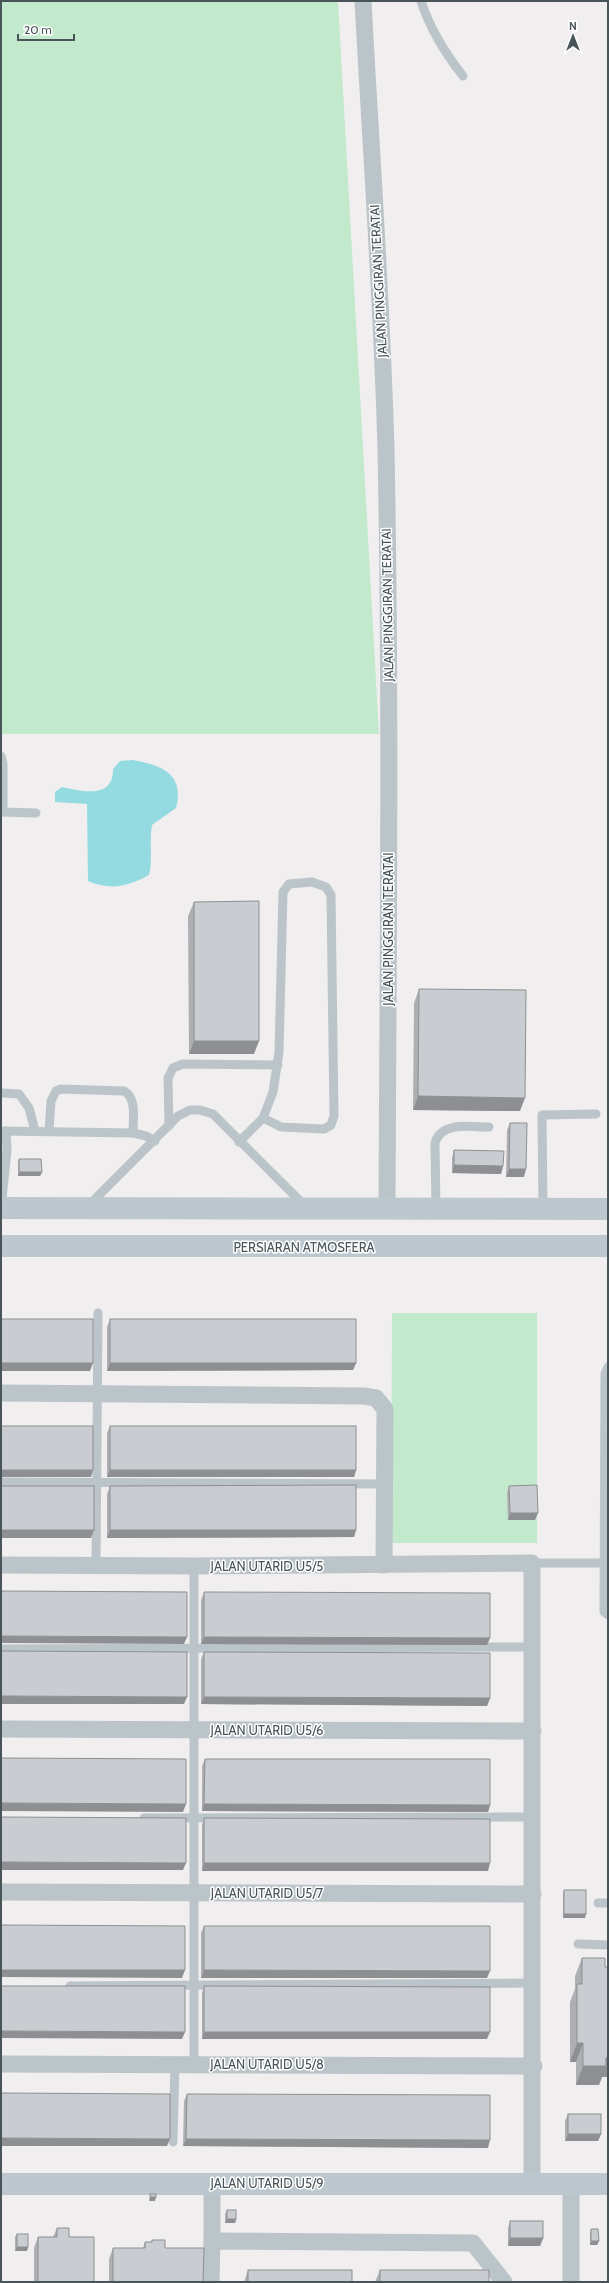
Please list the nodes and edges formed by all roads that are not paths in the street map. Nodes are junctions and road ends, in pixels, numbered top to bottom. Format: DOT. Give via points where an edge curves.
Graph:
graph roads {
  1 [pos="363,1"];
  2 [pos="421,1"];
  3 [pos="462,76"];
  4 [pos="1,756"];
  5 [pos="2,812"];
  6 [pos="36,813"];
  7 [pos="278,1065"];
  8 [pos="1,1093"];
  9 [pos="596,1114"];
  10 [pos="263,1118"];
  11 [pos="169,1126"];
  12 [pos="488,1127"];
  13 [pos="4,1131"];
  14 [pos="34,1131"];
  15 [pos="49,1131"];
  16 [pos="133,1133"];
  17 [pos="155,1141"];
  18 [pos="239,1142"];
  19 [pos="1,1208"];
  20 [pos="85,1208"];
  21 [pos="308,1209"];
  22 [pos="387,1209"];
  23 [pos="436,1209"];
  24 [pos="543,1209"];
  25 [pos="608,1210"];
  26 [pos="2,1245"];
  27 [pos="608,1246"];
  28 [pos="98,1313"];
  29 [pos="608,1367"];
  30 [pos="97,1393"];
  31 [pos="1,1394"];
  32 [pos="606,1475"];
  33 [pos="1,1482"];
  34 [pos="97,1483"];
  35 [pos="384,1484"];
  36 [pos="532,1563"];
  37 [pos="606,1563"];
  38 [pos="1,1565"];
  39 [pos="384,1565"];
  40 [pos="96,1566"];
  41 [pos="194,1566"];
  42 [pos="608,1615"];
  43 [pos="532,1647"];
  44 [pos="1,1649"];
  45 [pos="194,1649"];
  46 [pos="1,1729"];
  47 [pos="194,1730"];
  48 [pos="533,1731"];
  49 [pos="533,1817"];
  50 [pos="132,1818"];
  51 [pos="194,1818"];
  52 [pos="1,1892"];
  53 [pos="194,1893"];
  54 [pos="533,1894"];
  55 [pos="598,1903"];
  56 [pos="608,1903"];
  57 [pos="578,1944"];
  58 [pos="608,1944"];
  59 [pos="533,1983"];
  60 [pos="194,1985"];
  61 [pos="63,1986"];
  62 [pos="1,2064"];
  63 [pos="175,2064"];
  64 [pos="194,2064"];
  65 [pos="534,2066"];
  66 [pos="173,2142"];
  67 [pos="532,2183"];
  68 [pos="571,2183"];
  69 [pos="1,2184"];
  70 [pos="212,2184"];
  71 [pos="608,2184"];
  72 [pos="212,2241"];
  73 [pos="211,2282"];
  74 [pos="504,2282"];
  75 [pos="570,2282"];
  1 -- 22 [label="street, JALAN PINGGIRAN TERATAI" via="384,374 386,453"];
  2 -- 3 [label="lane" via="426,18"];
  4 -- 5 [label="lane"];
  5 -- 6 [label="lane"];
  7 -- 10 [label="lane"];
  7 -- 10 [label="lane" via="282,892 289,884 312,882 326,886 331,895 334,1116 330,1125 324,1129 281,1127"];
  7 -- 11 [label="lane" via="183,1064 173,1068 168,1078"];
  8 -- 14 [label="lane" via="18,1094 25,1100"];
  9 -- 24 [label="lane" via="542,1114"];
  10 -- 18 [label="lane"];
  11 -- 17 [label="lane"];
  11 -- 18 [label="lane" via="178,1116 190,1110 200,1110 213,1114"];
  12 -- 23 [label="lane" via="458,1127 444,1130 437,1136"];
  13 -- 14 [label="lane"];
  13 -- 19 [label="lane" via="7,1150"];
  14 -- 15 [label="lane"];
  15 -- 16 [label="lane"];
  15 -- 16 [label="lane" via="52,1101 56,1090 124,1090 132,1100"];
  16 -- 17 [label="lane"];
  17 -- 20 [label="lane"];
  18 -- 21 [label="lane"];
  19 -- 20 [label="street"];
  20 -- 21 [label="street"];
  21 -- 22 [label="street"];
  22 -- 23 [label="street"];
  23 -- 24 [label="street"];
  24 -- 25 [label="street"];
  26 -- 27 [label="street, PERSIARAN ATMOSFERA"];
  28 -- 30 [label="lane"];
  29 -- 32 [label="lane" via="605,1374"];
  30 -- 31 [label="street"];
  30 -- 34 [label="lane"];
  30 -- 35 [label="street" via="376,1398 385,1409"];
  32 -- 37 [label="lane"];
  33 -- 34 [label="lane"];
  34 -- 35 [label="lane"];
  34 -- 40 [label="lane"];
  35 -- 39 [label="street"];
  36 -- 37 [label="lane"];
  36 -- 39 [label="street, JALAN UTARID U5/5"];
  36 -- 43 [label="street"];
  37 -- 42 [label="lane" via="604,1612"];
  38 -- 40 [label="street, JALAN UTARID U5/5"];
  39 -- 41 [label="street, JALAN UTARID U5/5"];
  40 -- 41 [label="street, JALAN UTARID U5/5"];
  41 -- 45 [label="lane"];
  43 -- 45 [label="lane"];
  43 -- 48 [label="street"];
  44 -- 45 [label="lane"];
  45 -- 47 [label="lane"];
  46 -- 47 [label="street, JALAN UTARID U5/6"];
  47 -- 48 [label="street, JALAN UTARID U5/6"];
  47 -- 51 [label="lane"];
  48 -- 49 [label="street"];
  49 -- 51 [label="lane"];
  49 -- 54 [label="street"];
  50 -- 51 [label="lane"];
  51 -- 53 [label="lane"];
  52 -- 53 [label="street, JALAN UTARID U5/7"];
  53 -- 54 [label="street, JALAN UTARID U5/7"];
  53 -- 60 [label="lane"];
  54 -- 59 [label="street"];
  55 -- 56 [label="lane"];
  57 -- 58 [label="lane"];
  59 -- 60 [label="lane"];
  59 -- 65 [label="street"];
  60 -- 61 [label="lane"];
  60 -- 64 [label="lane"];
  62 -- 63 [label="street, JALAN UTARID U5/8"];
  63 -- 64 [label="street, JALAN UTARID U5/8"];
  63 -- 66 [label="lane"];
  64 -- 65 [label="street, JALAN UTARID U5/8"];
  65 -- 67 [label="street"];
  67 -- 68 [label="street, JALAN UTARID U5/9"];
  67 -- 70 [label="street, JALAN UTARID U5/9"];
  68 -- 71 [label="street, JALAN UTARID U5/9"];
  68 -- 75 [label="street"];
  69 -- 70 [label="street, JALAN UTARID U5/9"];
  70 -- 72 [label="street"];
  72 -- 73 [label="street"];
  72 -- 74 [label="street" via="473,2243"];
}
